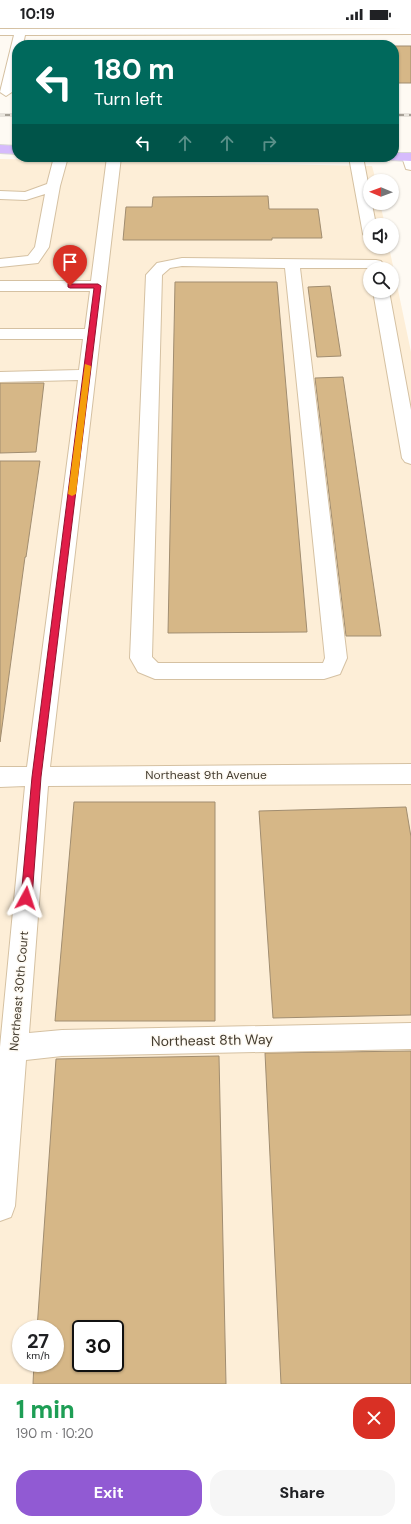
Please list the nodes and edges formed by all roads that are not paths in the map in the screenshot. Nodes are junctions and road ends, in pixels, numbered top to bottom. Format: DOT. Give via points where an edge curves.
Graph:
graph roads {
  1 [pos="2,31"];
  2 [pos="194,31"];
  3 [pos="411,31"];
  4 [pos="20,32"];
  5 [pos="76,32"];
  6 [pos="132,32"];
  7 [pos="18,40"];
  8 [pos="75,40"];
  9 [pos="132,40"];
  10 [pos="194,40"];
  11 [pos="12,71"];
  12 [pos="8,91"];
  13 [pos="0,149"];
  14 [pos="12,150"];
  15 [pos="399,158"];
  16 [pos="410,160"];
  17 [pos="60,162"];
  18 [pos="113,162"];
  19 [pos="357,162"];
  20 [pos="53,186"];
  21 [pos="0,187"];
  22 [pos="0,195"];
  23 [pos="26,196"];
  24 [pos="0,202"];
  25 [pos="0,209"];
  26 [pos="367,218"];
  27 [pos="0,263"];
  28 [pos="292,263"];
  29 [pos="363,266"];
  30 [pos="0,286"];
  31 [pos="98,286"];
  32 [pos="383,298"];
  33 [pos="0,334"];
  34 [pos="92,334"];
  35 [pos="87,375"];
  36 [pos="0,377"];
  37 [pos="405,388"];
  38 [pos="411,458"];
  39 [pos="411,774"];
  40 [pos="0,777"];
  41 [pos="37,777"];
  42 [pos="411,1036"];
  43 [pos="14,1048"];
  44 [pos="0,1206"];
  1 -- 4 [label="street"];
  2 -- 3 [label="street"];
  2 -- 6 [label="street"];
  2 -- 10 [label="street"];
  4 -- 5 [label="street"];
  4 -- 7 [label="street"];
  5 -- 6 [label="street"];
  5 -- 8 [label="street"];
  6 -- 9 [label="street"];
  11 -- 12 [label="street"];
  13 -- 14 [label="main road"];
  15 -- 16 [label="main road"];
  17 -- 20 [label="street"];
  18 -- 31 [label="street, Northeast 30th Court"];
  19 -- 26 [label="street"];
  20 -- 23 [label="street"];
  20 -- 27 [label="street" via="42,247 33,260"];
  21 -- 23 [label="street"];
  22 -- 23 [label="street"];
  23 -- 24 [label="street"];
  23 -- 25 [label="street"];
  28 -- 28 [label="street" via="336,658 332,668 324,671 155,671 146,666 141,658 154,276 157,269 163,265 182,262"];
  28 -- 29 [label="street"];
  30 -- 31 [label="street"];
  31 -- 34 [label="street, Northeast 30th Court"];
  32 -- 37 [label="street"];
  33 -- 34 [label="street"];
  34 -- 35 [label="street, Northeast 30th Court"];
  35 -- 36 [label="street"];
  35 -- 41 [label="street, Northeast 30th Court"];
  37 -- 38 [label="street"];
  39 -- 41 [label="street, Northeast 9th Avenue"];
  40 -- 41 [label="street, Northeast 9th Avenue"];
  41 -- 43 [label="street, Northeast 30th Court"];
  42 -- 43 [label="street, Northeast 8th Way" via="62,1043"];
  43 -- 44 [label="street, Northeast 30th Court"];
}
